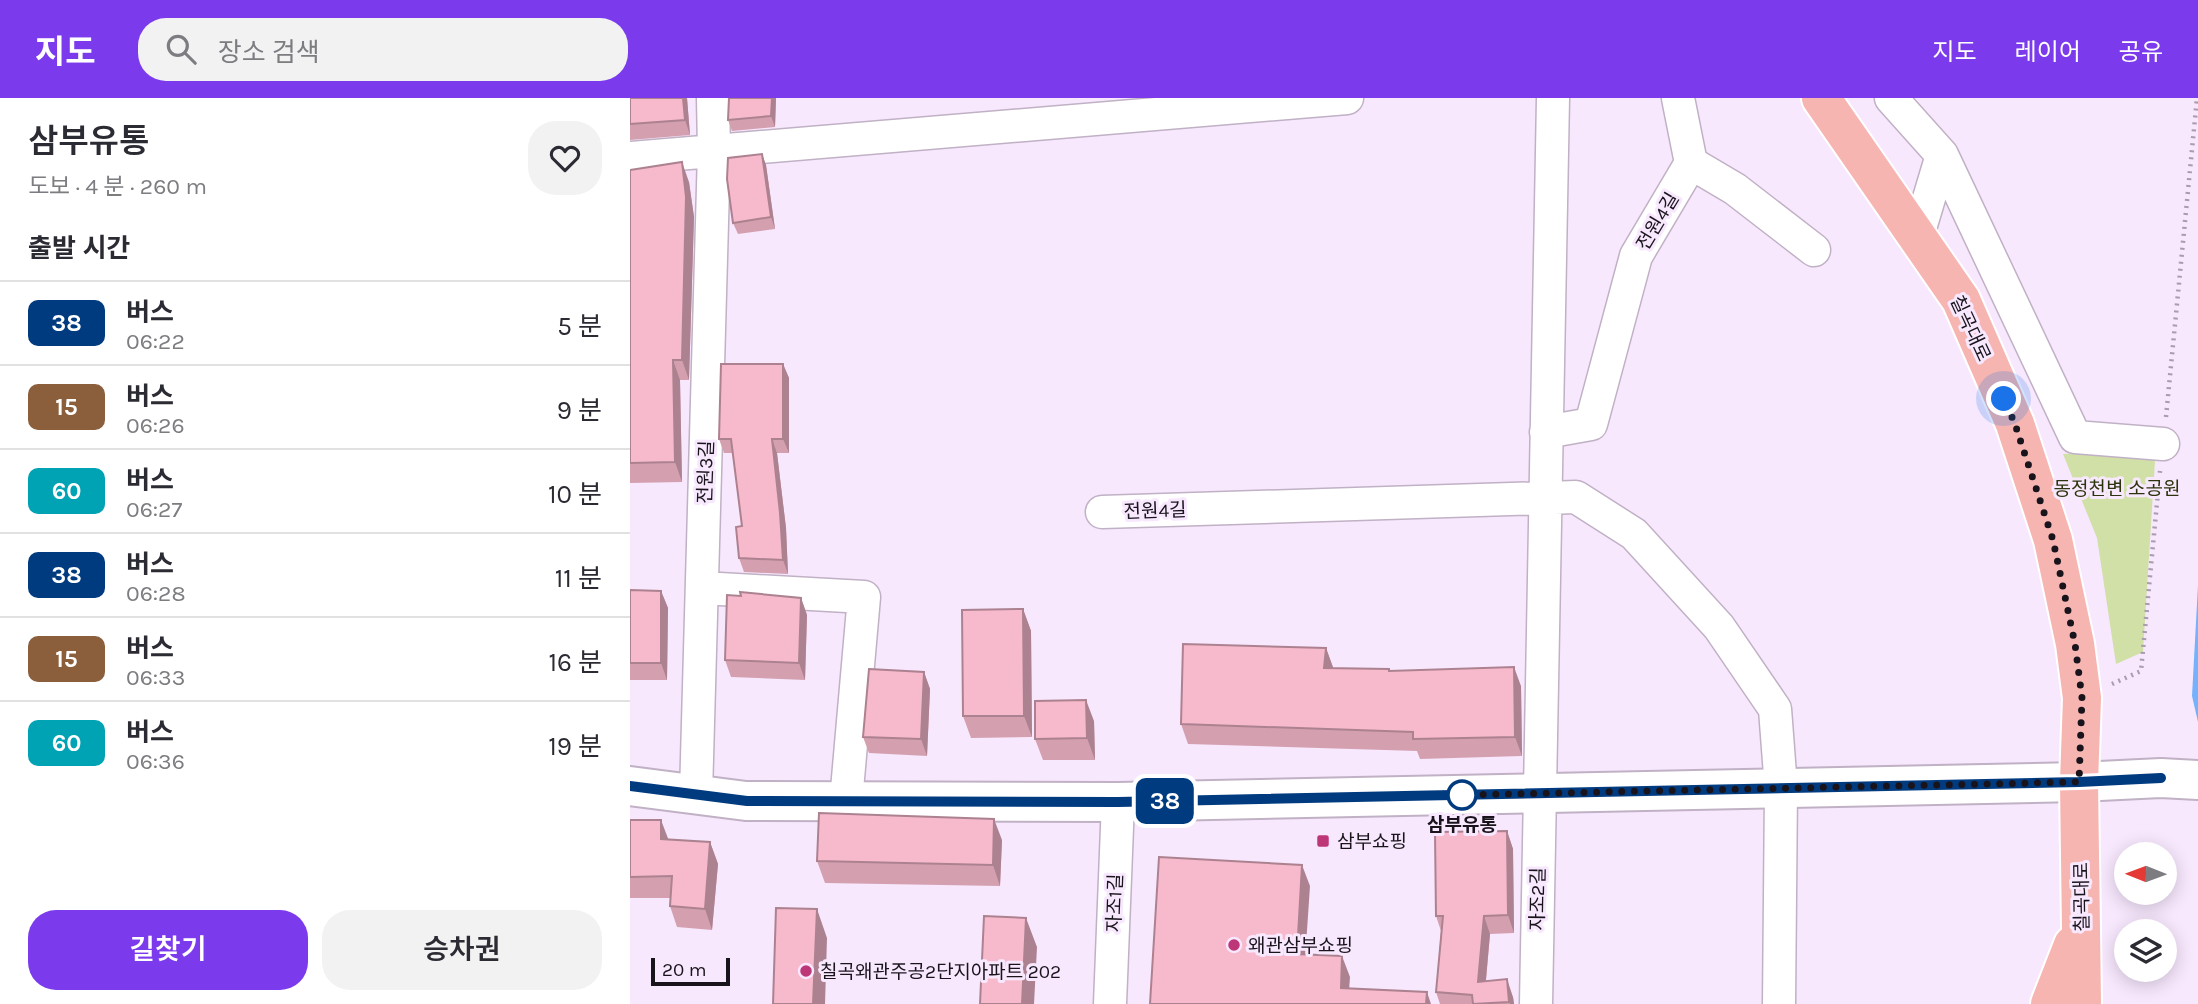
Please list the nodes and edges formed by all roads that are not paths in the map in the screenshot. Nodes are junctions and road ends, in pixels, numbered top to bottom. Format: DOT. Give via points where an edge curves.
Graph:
graph roads {
  1 [pos="713,98"];
  2 [pos="1348,98"];
  3 [pos="1553,98"];
  4 [pos="1678,98"];
  5 [pos="1821,98"];
  6 [pos="1891,98"];
  7 [pos="714,151"];
  8 [pos="1942,155"];
  9 [pos="630,158"];
  10 [pos="1691,163"];
  11 [pos="1918,235"];
  12 [pos="1814,250"];
  13 [pos="1546,432"];
  14 [pos="2163,444"];
  15 [pos="1545,497"];
  16 [pos="1102,512"];
  17 [pos="702,588"];
  18 [pos="2180,779"];
  19 [pos="2079,782"];
  20 [pos="630,786"];
  21 [pos="1781,788"];
  22 [pos="1539,793"];
  23 [pos="696,794"];
  24 [pos="846,801"];
  25 [pos="1118,802"];
  26 [pos="2082,923"];
  27 [pos="1110,1004"];
  28 [pos="1536,1004"];
  29 [pos="1779,1004"];
  30 [pos="2050,1004"];
  31 [pos="2082,1004"];
  32 [pos="2107,1004"];
  1 -- 7 [label="street, 전원3길"];
  2 -- 7 [label="street"];
  3 -- 13 [label="street"];
  4 -- 10 [label="street"];
  5 -- 11 [label="main road, 칠곡대로"];
  6 -- 8 [label="street"];
  7 -- 9 [label="street"];
  7 -- 17 [label="street, 전원3길"];
  8 -- 11 [label="street"];
  8 -- 14 [label="street" via="2076,437"];
  10 -- 12 [label="street" via="1735,189"];
  10 -- 13 [label="street, 전원4길" via="1636,256 1591,424"];
  11 -- 19 [label="main road, 칠곡대로" via="1961,300 2015,424 2053,540 2082,698"];
  13 -- 15 [label="street"];
  15 -- 16 [label="street, 전원4길"];
  15 -- 21 [label="street, 전원4길" via="1576,497 1634,534 1718,627 1774,709"];
  15 -- 22 [label="street"];
  17 -- 23 [label="street, 전원3길"];
  17 -- 24 [label="street" via="864,597"];
  18 -- 19 [label="street"];
  19 -- 21 [label="street"];
  19 -- 26 [label="main road, 칠곡대로"];
  20 -- 23 [label="street"];
  21 -- 22 [label="street"];
  21 -- 29 [label="street, 전원4길"];
  22 -- 25 [label="street"];
  22 -- 28 [label="street, 자조2길"];
  23 -- 24 [label="street" via="747,801"];
  24 -- 25 [label="street"];
  25 -- 27 [label="street, 자조1길"];
  26 -- 30 [label="main road"];
  26 -- 31 [label="main road, 칠곡대로"];
  26 -- 32 [label="main road"];
}
